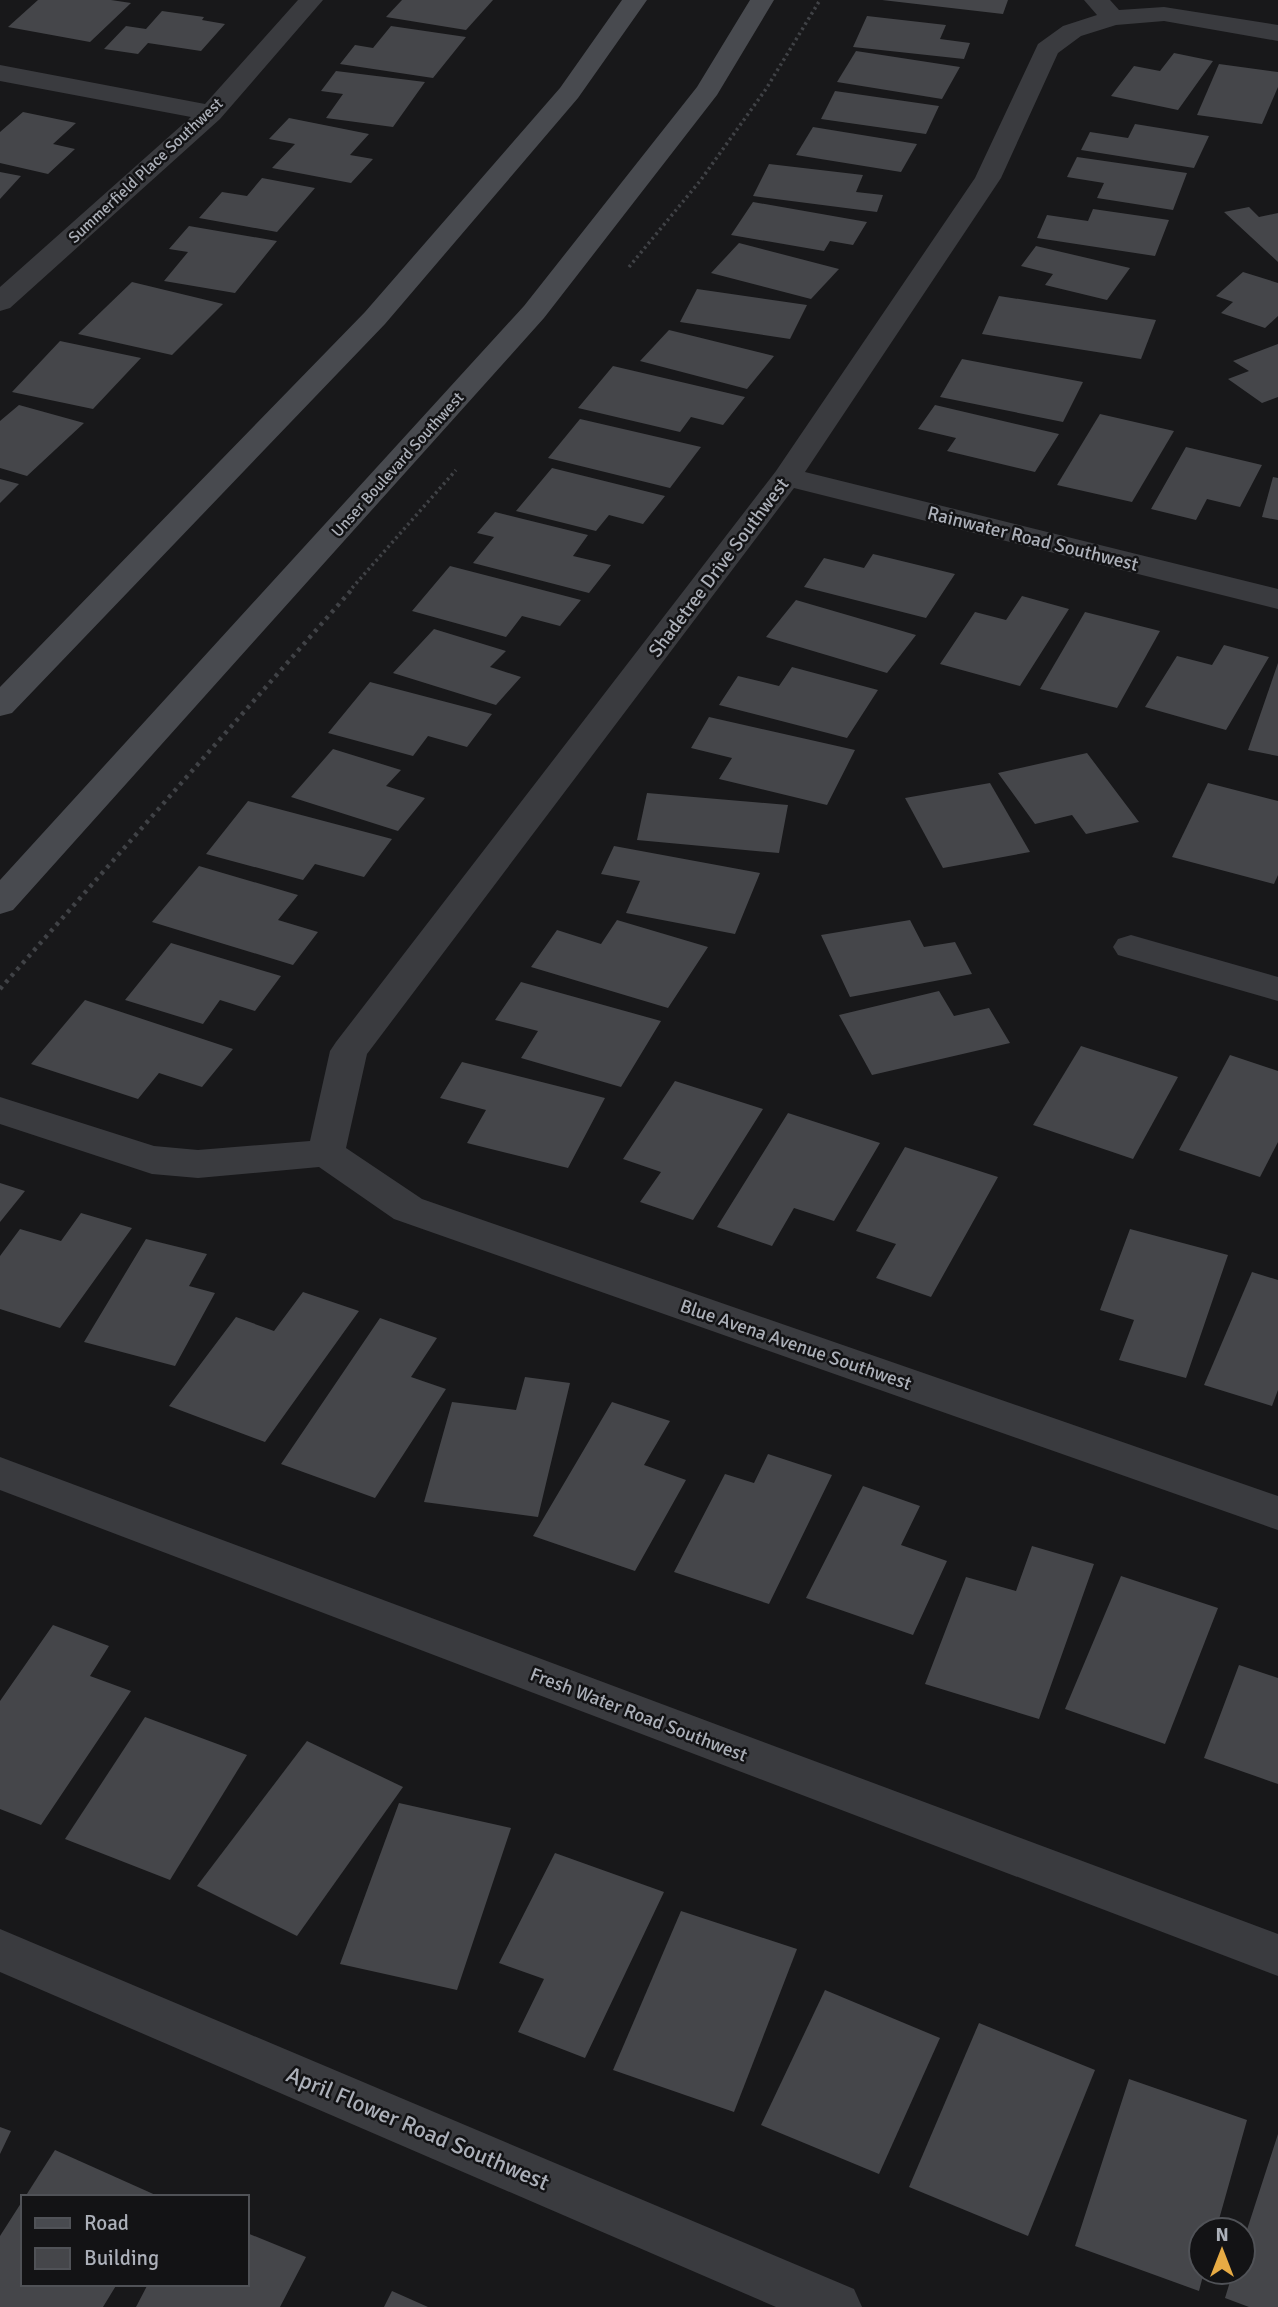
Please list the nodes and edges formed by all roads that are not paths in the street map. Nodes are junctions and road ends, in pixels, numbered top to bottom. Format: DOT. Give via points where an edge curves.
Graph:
graph roads {
  1 [pos="312,0"];
  2 [pos="635,0"];
  3 [pos="762,0"];
  4 [pos="1104,9"];
  5 [pos="1278,33"];
  6 [pos="0,73"];
  7 [pos="211,113"];
  8 [pos="0,302"];
  9 [pos="787,477"];
  10 [pos="1278,599"];
  11 [pos="0,706"];
  12 [pos="0,902"];
  13 [pos="1131,947"];
  14 [pos="1278,989"];
  15 [pos="0,1110"];
  16 [pos="326,1153"];
  17 [pos="0,1474"];
  18 [pos="1278,1513"];
  19 [pos="0,1950"];
  20 [pos="1278,1955"];
  21 [pos="836,2307"];
  1 -- 7 [label="street, Summerfield Place Southwest"];
  2 -- 11 [label="main road" via="569,93 375,317"];
  3 -- 12 [label="main road, Unser Boulevard Southwest" via="708,90 534,312"];
  4 -- 5 [label="street, Shadetree Drive Southwest"];
  4 -- 9 [label="street, Shadetree Drive Southwest" via="1047,48 988,178"];
  6 -- 7 [label="street"];
  7 -- 8 [label="street, Summerfield Place Southwest"];
  9 -- 10 [label="street, Rainwater Road Southwest"];
  9 -- 16 [label="street, Shadetree Drive Southwest" via="349,1051"];
  13 -- 14 [label="street"];
  15 -- 16 [label="street" via="152,1160 198,1164"];
  16 -- 18 [label="street, Blue Avena Avenue Southwest" via="408,1209"];
  17 -- 20 [label="street, Fresh Water Road Southwest"];
  19 -- 21 [label="street, April Flower Road Southwest"];
}
